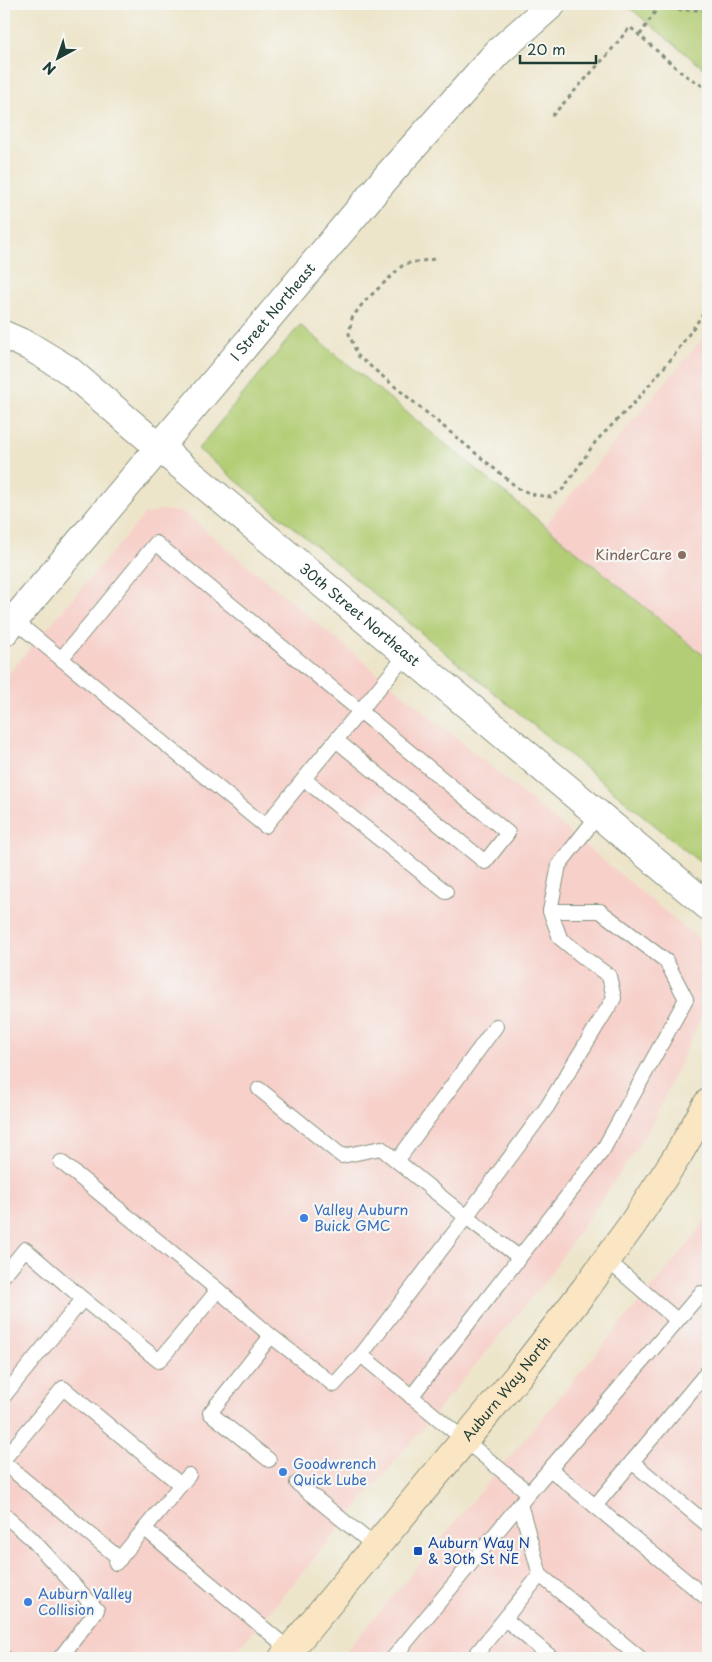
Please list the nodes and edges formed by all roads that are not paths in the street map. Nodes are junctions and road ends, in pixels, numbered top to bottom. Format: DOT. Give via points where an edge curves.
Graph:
graph roads {
  1 [pos="552,4"];
  2 [pos="4,335"];
  3 [pos="160,448"];
  4 [pos="9,626"];
  5 [pos="406,654"];
  6 [pos="61,659"];
  7 [pos="360,711"];
  8 [pos="336,740"];
  9 [pos="304,779"];
  10 [pos="599,814"];
  11 [pos="446,892"];
  12 [pos="708,906"];
  13 [pos="550,911"];
  14 [pos="496,1026"];
  15 [pos="259,1089"];
  16 [pos="708,1103"];
  17 [pos="397,1161"];
  18 [pos="61,1162"];
  19 [pos="466,1218"];
  20 [pos="519,1257"];
  21 [pos="607,1260"];
  22 [pos="4,1275"];
  23 [pos="218,1290"];
  24 [pos="83,1299"];
  25 [pos="708,1299"];
  26 [pos="677,1320"];
  27 [pos="271,1336"];
  28 [pos="361,1355"];
  29 [pos="708,1371"];
  30 [pos="4,1396"];
  31 [pos="411,1397"];
  32 [pos="465,1440"];
  33 [pos="269,1460"];
  34 [pos="4,1461"];
  35 [pos="632,1462"];
  36 [pos="550,1469"];
  37 [pos="297,1483"];
  38 [pos="525,1499"];
  39 [pos="595,1506"];
  40 [pos="4,1515"];
  41 [pos="708,1524"];
  42 [pos="145,1529"];
  43 [pos="376,1547"];
  44 [pos="540,1575"];
  45 [pos="708,1599"];
  46 [pos="505,1619"];
  47 [pos="286,1656"];
  48 [pos="60,1658"];
  49 [pos="392,1658"];
  50 [pos="473,1658"];
  51 [pos="552,1658"];
  52 [pos="640,1658"];
  1 -- 3 [label="street, I Street Northeast" via="497,53 396,166"];
  2 -- 3 [label="street, 30th Street Northeast" via="67,369"];
  3 -- 4 [label="street, I Street Northeast"];
  3 -- 5 [label="street, 30th Street Northeast"];
  4 -- 6 [label="lane"];
  5 -- 7 [label="lane"];
  5 -- 10 [label="street, 30th Street Northeast"];
  6 -- 7 [label="lane" via="156,543"];
  6 -- 9 [label="lane" via="265,826"];
  7 -- 8 [label="lane"];
  7 -- 8 [label="lane" via="508,834 485,862"];
  8 -- 9 [label="lane"];
  9 -- 11 [label="lane"];
  10 -- 12 [label="street, 30th Street Northeast"];
  10 -- 13 [label="lane" via="559,865"];
  13 -- 19 [label="lane" via="560,938 609,976 614,998 547,1107"];
  13 -- 20 [label="lane" via="600,910 666,961 686,999 603,1150"];
  14 -- 17 [label="lane"];
  15 -- 17 [label="lane" via="342,1156 381,1148"];
  16 -- 21 [label="main road, Auburn Way North" via="678,1155"];
  17 -- 19 [label="lane"];
  18 -- 23 [label="lane"];
  19 -- 20 [label="lane"];
  19 -- 28 [label="lane"];
  20 -- 31 [label="lane"];
  21 -- 26 [label="lane"];
  21 -- 32 [label="main road, Auburn Way North"];
  22 -- 24 [label="lane" via="25,1249"];
  23 -- 24 [label="lane" via="159,1361"];
  23 -- 27 [label="lane"];
  24 -- 30 [label="lane"];
  25 -- 26 [label="lane" via="701,1293"];
  26 -- 36 [label="lane"];
  27 -- 28 [label="lane" via="334,1385"];
  27 -- 33 [label="lane" via="210,1412"];
  28 -- 31 [label="lane"];
  29 -- 35 [label="lane"];
  31 -- 32 [label="lane"];
  32 -- 38 [label="lane"];
  32 -- 43 [label="main road, Auburn Way North"];
  34 -- 42 [label="lane" via="118,1561"];
  34 -- 42 [label="lane" via="63,1388 185,1480"];
  35 -- 39 [label="lane"];
  35 -- 41 [label="lane"];
  36 -- 38 [label="lane"];
  36 -- 39 [label="lane"];
  37 -- 43 [label="lane"];
  38 -- 44 [label="lane"];
  38 -- 49 [label="lane"];
  39 -- 45 [label="lane"];
  40 -- 48 [label="lane" via="32,1538 97,1610"];
  42 -- 47 [label="lane"];
  43 -- 47 [label="main road, Auburn Way North"];
  44 -- 46 [label="lane"];
  44 -- 52 [label="lane"];
  46 -- 50 [label="lane"];
  46 -- 51 [label="lane"];
}
